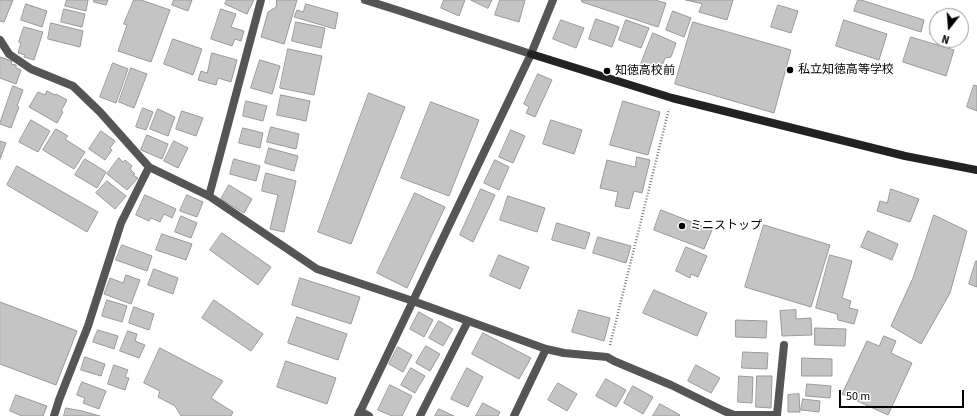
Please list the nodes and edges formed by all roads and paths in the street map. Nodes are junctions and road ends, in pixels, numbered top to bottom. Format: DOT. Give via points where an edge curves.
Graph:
graph roads {
  1 [pos="261,0"];
  2 [pos="365,0"];
  3 [pos="552,0"];
  4 [pos="0,40"];
  5 [pos="531,54"];
  6 [pos="672,98"];
  7 [pos="149,167"];
  8 [pos="977,170"];
  9 [pos="209,196"];
  10 [pos="413,301"];
  11 [pos="468,320"];
  12 [pos="784,345"];
  13 [pos="546,349"];
  14 [pos="607,357"];
  15 [pos="359,414"];
  16 [pos="54,416"];
  17 [pos="369,416"];
  18 [pos="420,416"];
  19 [pos="514,416"];
  1 -- 9 [label="street"];
  2 -- 5 [label="street"];
  3 -- 5 [label="street"];
  4 -- 7 [label="street" via="9,54 31,69 73,86"];
  5 -- 6 [label="street"];
  5 -- 10 [label="street"];
  6 -- 8 [label="street" via="905,156"];
  6 -- 14 [label="path"];
  7 -- 9 [label="street"];
  7 -- 16 [label="street" via="121,223 88,326"];
  9 -- 10 [label="street" via="317,269"];
  10 -- 11 [label="street"];
  10 -- 15 [label="street"];
  11 -- 13 [label="street"];
  11 -- 18 [label="street"];
  12 -- 14 [label="street" via="778,415 734,415"];
  13 -- 14 [label="street"];
  13 -- 19 [label="street"];
  15 -- 17 [label="street"];
}
